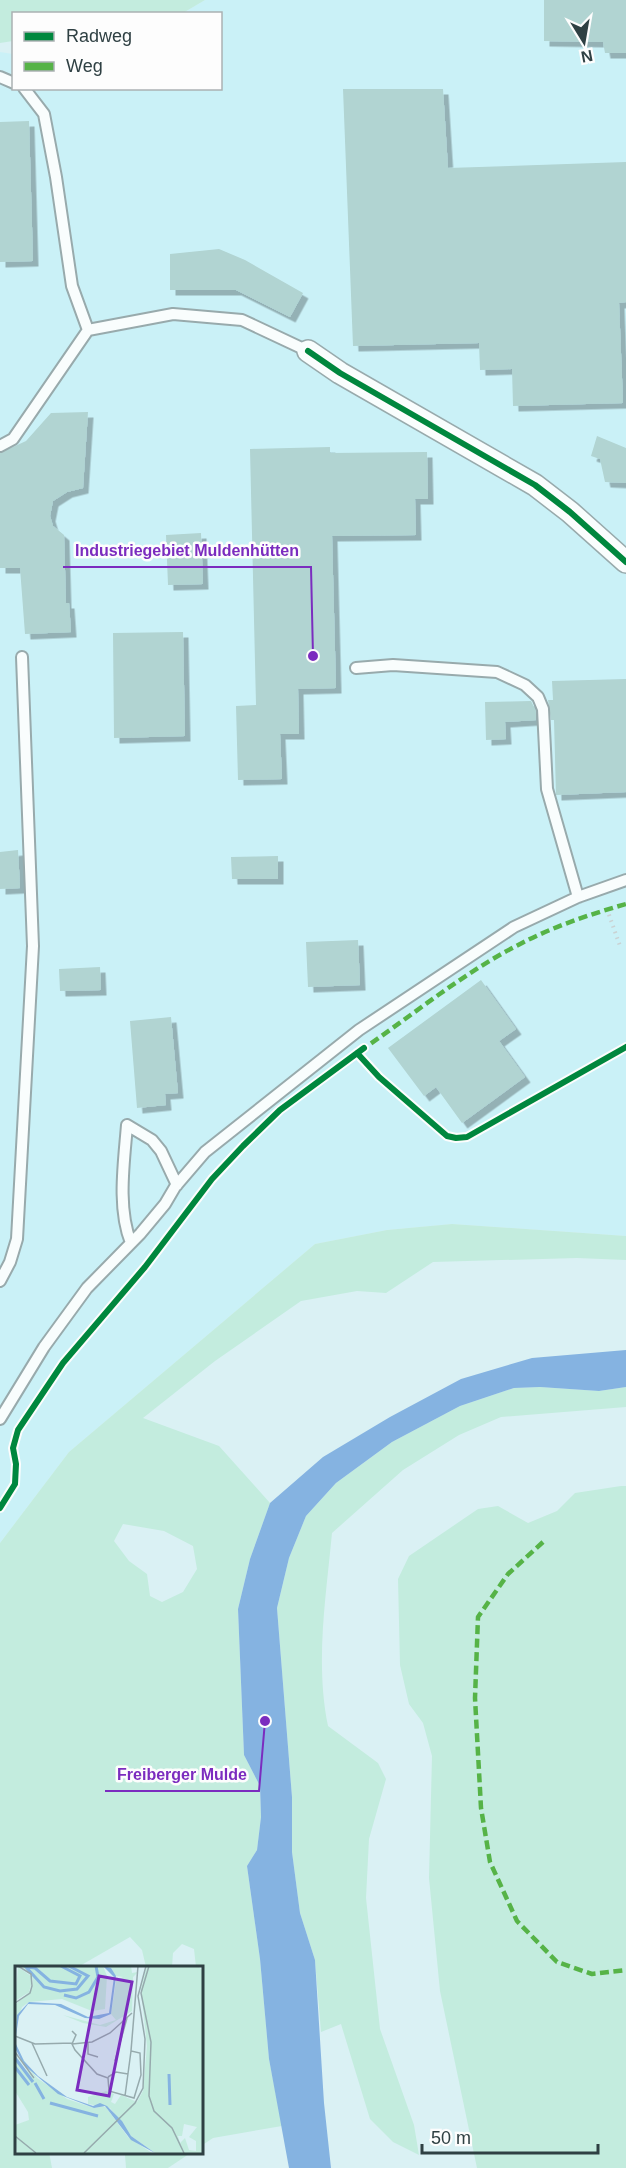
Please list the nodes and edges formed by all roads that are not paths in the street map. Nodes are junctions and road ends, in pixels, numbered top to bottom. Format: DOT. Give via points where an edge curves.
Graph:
graph roads {
  1 [pos="26,90"];
  2 [pos="88,330"];
  3 [pos="308,351"];
  4 [pos="0,446"];
  5 [pos="626,562"];
  6 [pos="22,657"];
  7 [pos="356,668"];
  8 [pos="626,880"];
  9 [pos="578,897"];
  10 [pos="177,1185"];
  11 [pos="131,1244"];
  12 [pos="0,1281"];
  13 [pos="0,1419"];
  1 -- 2 [label="lane" via="44,114 72,286"];
  2 -- 3 [label="lane" via="173,314 242,320"];
  2 -- 4 [label="lane" via="13,439"];
  3 -- 5 [label="street" via="535,485"];
  6 -- 12 [label="lane" via="33,946 17,1239"];
  7 -- 9 [label="lane" via="393,665 497,672 525,685 538,697 543,709 547,789"];
  8 -- 9 [label="lane"];
  9 -- 10 [label="lane" via="514,927 359,1030 205,1152"];
  10 -- 11 [label="lane"];
  10 -- 11 [label="lane" via="152,1140 127,1125 124,1209"];
  11 -- 13 [label="lane" via="87,1288 44,1347"];
}
